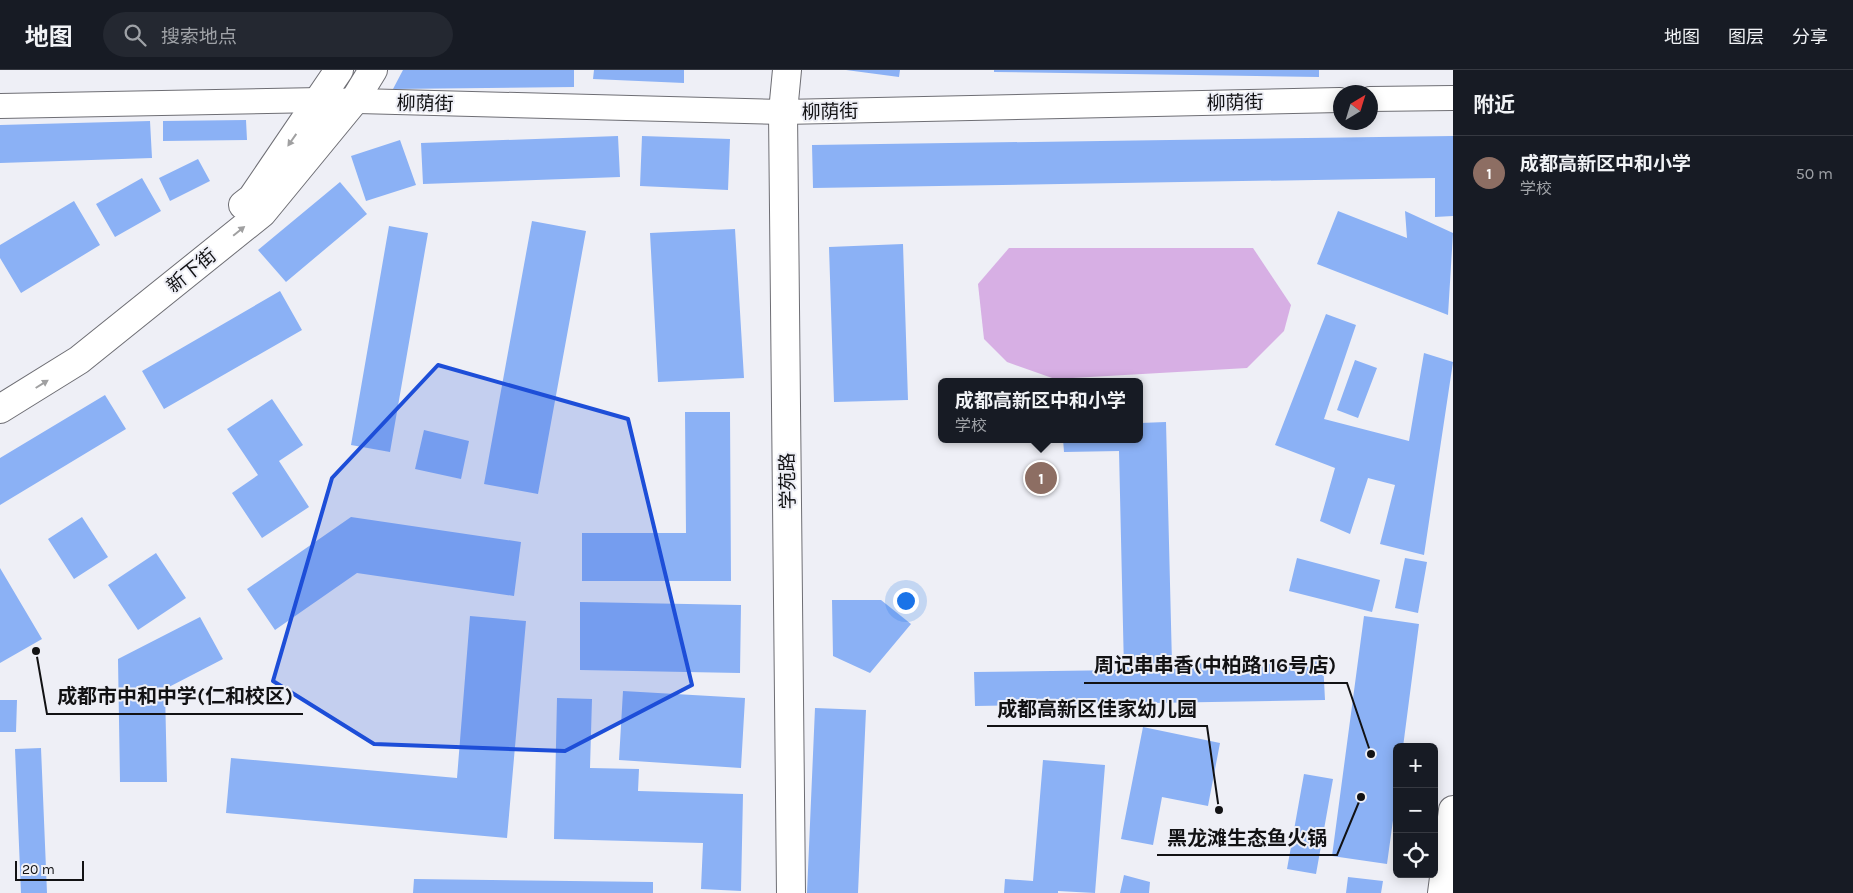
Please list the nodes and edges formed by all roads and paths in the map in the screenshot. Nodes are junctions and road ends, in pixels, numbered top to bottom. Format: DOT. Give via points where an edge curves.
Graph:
graph roads {
  1 [pos="339,70"];
  2 [pos="373,70"];
  3 [pos="787,70"];
  4 [pos="1453,98"];
  5 [pos="320,100"];
  6 [pos="1333,100"];
  7 [pos="1378,100"];
  8 [pos="354,101"];
  9 [pos="0,106"];
  10 [pos="783,112"];
  11 [pos="0,387"];
  12 [pos="0,409"];
  13 [pos="1453,810"];
  14 [pos="791,893"];
  15 [pos="1442,893"];
  1 -- 5 [label="main road, 新下街"];
  2 -- 8 [label="main road, 新下街"];
  3 -- 10 [label="main road, 学苑路"];
  4 -- 7 [label="street"];
  5 -- 8 [label="street, 柳荫街"];
  5 -- 9 [label="street, 柳荫街"];
  5 -- 11 [label="main road, 新下街, one-way" via="252,198 70,344"];
  6 -- 10 [label="street, 柳荫街"];
  8 -- 10 [label="street, 柳荫街"];
  12 -- 8 [label="main road, 新下街, one-way" via="79,360 262,213"];
  10 -- 14 [label="main road, 学苑路"];
  13 -- 15 [label="main road"];
}
